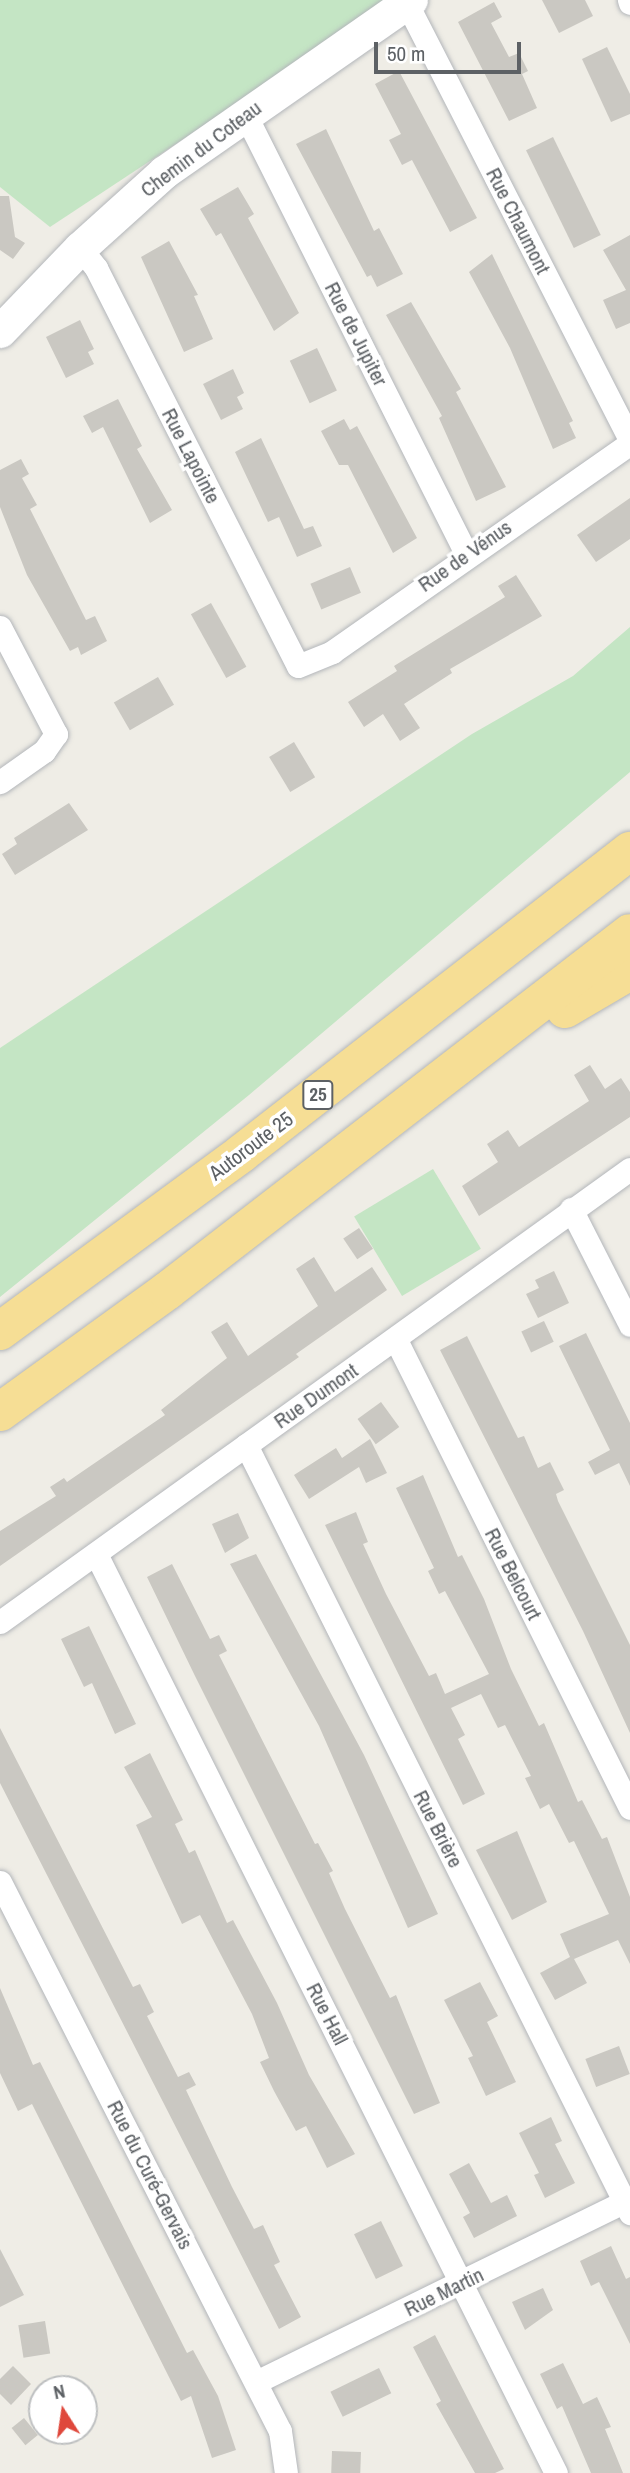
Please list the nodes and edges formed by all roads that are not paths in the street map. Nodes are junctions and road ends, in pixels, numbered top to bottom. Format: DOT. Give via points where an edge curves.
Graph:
graph roads {
  1 [pos="408,1"];
  2 [pos="245,114"];
  3 [pos="80,248"];
  4 [pos="3,322"];
  5 [pos="630,441"];
  6 [pos="466,554"];
  7 [pos="0,627"];
  8 [pos="298,666"];
  9 [pos="0,782"];
  10 [pos="630,851"];
  11 [pos="630,933"];
  12 [pos="630,971"];
  13 [pos="425,1092"];
  14 [pos="630,1168"];
  15 [pos="571,1209"];
  16 [pos="630,1325"];
  17 [pos="0,1331"];
  18 [pos="396,1340"];
  19 [pos="0,1412"];
  20 [pos="246,1445"];
  21 [pos="97,1556"];
  22 [pos="0,1622"];
  23 [pos="630,1808"];
  24 [pos="0,1882"];
  25 [pos="628,2205"];
  26 [pos="462,2284"];
  27 [pos="256,2382"];
  28 [pos="286,2473"];
  29 [pos="556,2473"];
  1 -- 2 [label="street, Chemin du Coteau"];
  1 -- 5 [label="street, Rue Chaumont"];
  2 -- 3 [label="street, Chemin du Coteau" via="164,172"];
  2 -- 6 [label="street, Rue de Jupiter"];
  3 -- 4 [label="street, Chemin du Coteau"];
  3 -- 8 [label="street, Rue Lapointe" via="96,268"];
  5 -- 6 [label="street, Rue de Vénus"];
  6 -- 8 [label="street, Rue de Vénus" via="332,652"];
  7 -- 9 [label="street" via="56,734 44,751"];
  10 -- 17 [label="highway, Autoroute 25 / 25" via="233,1160"];
  11 -- 13 [label="highway"];
  12 -- 13 [label="highway"];
  13 -- 19 [label="highway" via="167,1291"];
  14 -- 15 [label="street, Rue Dumont"];
  15 -- 16 [label="street"];
  15 -- 18 [label="street, Rue Dumont"];
  18 -- 20 [label="street, Rue Dumont"];
  18 -- 23 [label="street, Rue Belcourt"];
  20 -- 21 [label="street, Rue Dumont"];
  20 -- 25 [label="street, Rue Brière"];
  21 -- 22 [label="street, Rue Dumont"];
  21 -- 26 [label="street, Rue Hall"];
  24 -- 27 [label="street, Rue du Curé-Gervais"];
  25 -- 26 [label="street, Rue Martin"];
  26 -- 27 [label="street, Rue Martin"];
  26 -- 29 [label="street, Rue Hall"];
  27 -- 28 [label="street, Rue du Curé-Gervais" via="280,2431"];
}
